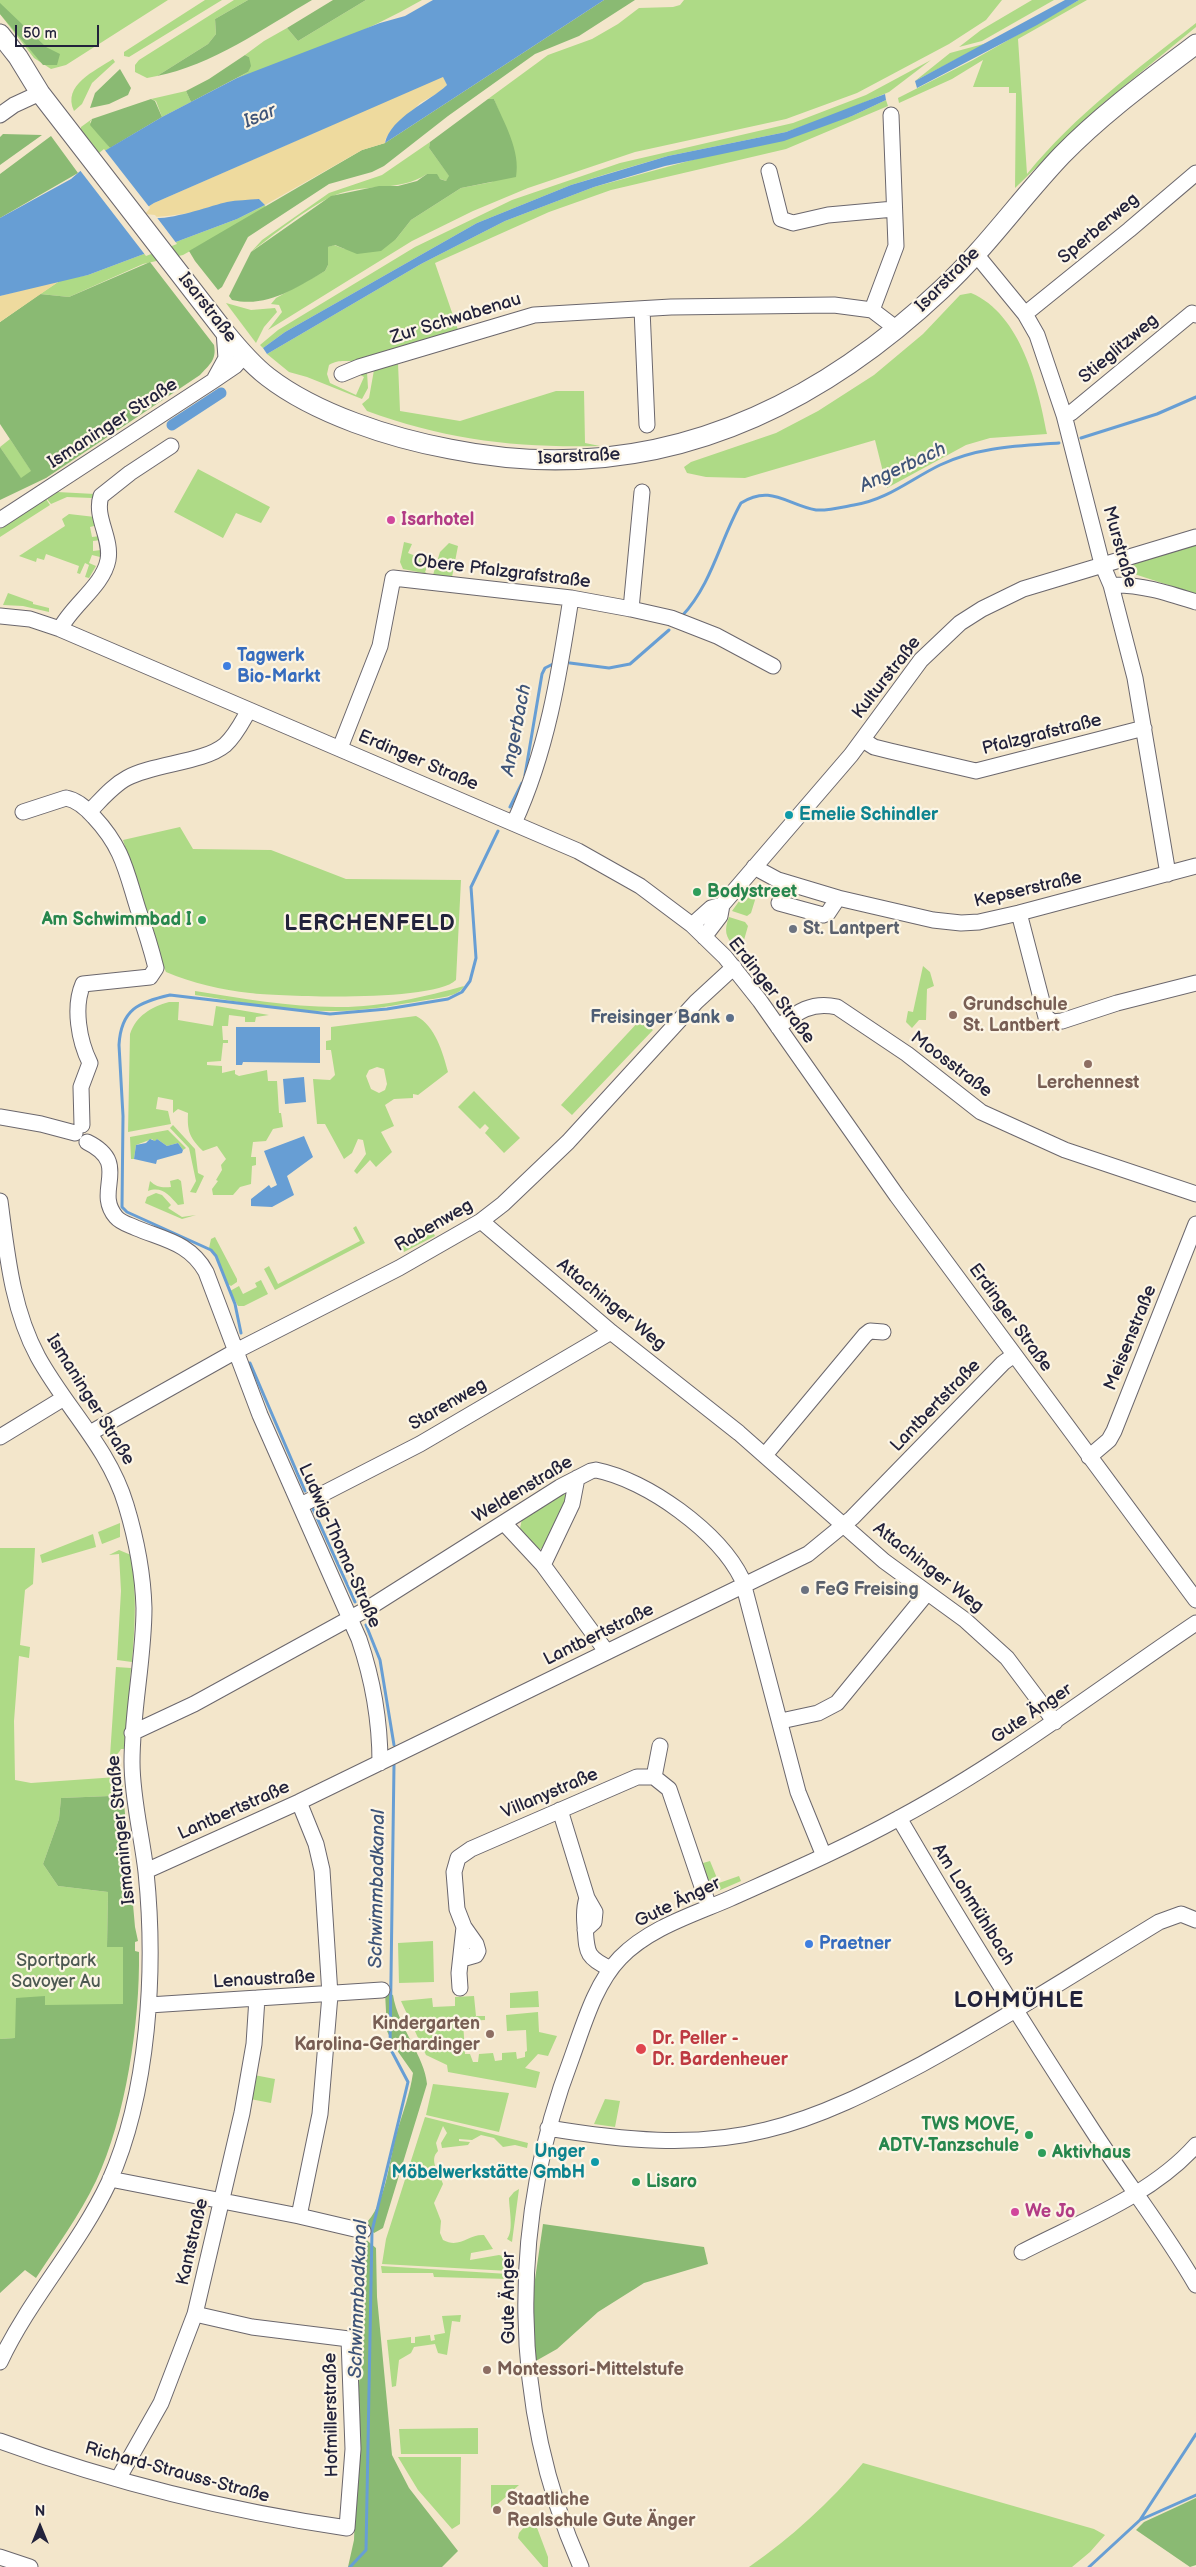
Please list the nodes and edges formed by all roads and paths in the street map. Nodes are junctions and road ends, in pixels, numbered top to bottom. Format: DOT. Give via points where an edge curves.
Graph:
graph roads {
  1 [pos="0,34"];
  2 [pos="1196,44"];
  3 [pos="40,93"];
  4 [pos="0,115"];
  5 [pos="891,115"];
  6 [pos="769,171"];
  7 [pos="1196,172"];
  8 [pos="894,209"];
  9 [pos="976,253"];
  10 [pos="642,309"];
  11 [pos="872,310"];
  12 [pos="1025,314"];
  13 [pos="1196,315"];
  14 [pos="897,329"];
  15 [pos="224,331"];
  16 [pos="244,356"];
  17 [pos="342,374"];
  18 [pos="213,381"];
  19 [pos="1064,415"];
  20 [pos="647,425"];
  21 [pos="172,446"];
  22 [pos="642,492"];
  23 [pos="0,520"];
  24 [pos="1196,537"];
  25 [pos="1102,564"];
  26 [pos="1111,585"];
  27 [pos="571,598"];
  28 [pos="1196,602"];
  29 [pos="631,608"];
  30 [pos="0,616"];
  31 [pos="60,629"];
  32 [pos="773,666"];
  33 [pos="249,710"];
  34 [pos="1144,728"];
  35 [pos="863,740"];
  36 [pos="340,748"];
  37 [pos="23,812"];
  38 [pos="89,812"];
  39 [pos="514,823"];
  40 [pos="1196,866"];
  41 [pos="754,867"];
  42 [pos="1168,874"];
  43 [pos="838,898"];
  44 [pos="779,903"];
  45 [pos="722,905"];
  46 [pos="1019,913"];
  47 [pos="692,925"];
  48 [pos="704,936"];
  49 [pos="734,967"];
  50 [pos="1196,983"];
  51 [pos="778,1027"];
  52 [pos="0,1117"];
  53 [pos="81,1133"];
  54 [pos="1196,1194"];
  55 [pos="0,1202"];
  56 [pos="481,1221"];
  57 [pos="1196,1224"];
  58 [pos="611,1332"];
  59 [pos="884,1332"];
  60 [pos="236,1351"];
  61 [pos="1014,1355"];
  62 [pos="64,1398"];
  63 [pos="90,1432"];
  64 [pos="0,1437"];
  65 [pos="765,1455"];
  66 [pos="1088,1457"];
  67 [pos="577,1478"];
  68 [pos="301,1505"];
  69 [pos="504,1524"];
  70 [pos="845,1525"];
  71 [pos="543,1565"];
  72 [pos="744,1586"];
  73 [pos="927,1593"];
  74 [pos="1196,1600"];
  75 [pos="351,1617"];
  76 [pos="1196,1623"];
  77 [pos="606,1651"];
  78 [pos="781,1721"];
  79 [pos="1056,1722"];
  80 [pos="132,1733"];
  81 [pos="660,1746"];
  82 [pos="380,1763"];
  83 [pos="654,1777"];
  84 [pos="299,1802"];
  85 [pos="560,1810"];
  86 [pos="899,1818"];
  87 [pos="824,1856"];
  88 [pos="146,1871"];
  89 [pos="709,1907"];
  90 [pos="1196,1920"];
  91 [pos="611,1969"];
  92 [pos="460,1988"];
  93 [pos="382,1990"];
  94 [pos="330,1995"];
  95 [pos="257,1998"];
  96 [pos="149,2006"];
  97 [pos="1017,2011"];
  98 [pos="548,2128"];
  99 [pos="1196,2145"];
  100 [pos="110,2179"];
  101 [pos="1137,2192"];
  102 [pos="221,2202"];
  103 [pos="299,2216"];
  104 [pos="363,2231"];
  105 [pos="1022,2252"];
  106 [pos="1196,2284"];
  107 [pos="195,2314"];
  108 [pos="0,2362"];
  109 [pos="0,2441"];
  110 [pos="118,2479"];
  111 [pos="347,2528"];
  112 [pos="0,2557"];
  113 [pos="30,2567"];
  114 [pos="581,2567"];
  1 -- 3 [label="main road, Isarstraße"];
  2 -- 9 [label="main road, Isarstraße" via="1126,97 1063,154"];
  3 -- 4 [label="street"];
  3 -- 15 [label="main road, Isarstraße"];
  5 -- 8 [label="street"];
  6 -- 8 [label="street" via="781,219 793,223 828,215"];
  7 -- 12 [label="street, Sperberweg"];
  8 -- 11 [label="street" via="896,246"];
  9 -- 12 [label="street, Murstraße"];
  9 -- 14 [label="main road, Isarstraße" via="946,286"];
  10 -- 11 [label="street, Zur Schwabenau" via="792,304"];
  10 -- 17 [label="street, Zur Schwabenau" via="524,316"];
  10 -- 20 [label="street"];
  11 -- 14 [label="street, Zur Schwabenau"];
  12 -- 19 [label="street, Murstraße" via="1037,335"];
  13 -- 19 [label="street, Stieglitzweg" via="1192,313 1071,414"];
  14 -- 16 [label="main road, Isarstraße" via="843,371 812,390 730,428 646,452 559,460 479,456 363,424 295,394"];
  15 -- 16 [label="main road, Isarstraße"];
  15 -- 18 [label="street" via="226,358"];
  16 -- 18 [label="street, Ismaninger Straße"];
  18 -- 23 [label="street, Ismaninger Straße"];
  19 -- 25 [label="street, Murstraße"];
  21 -- 31 [label="street" via="101,496 99,512 108,544 106,568"];
  22 -- 29 [label="street"];
  24 -- 25 [label="street, Kulturstraße"];
  25 -- 26 [label="street, Murstraße"];
  25 -- 35 [label="street, Kulturstraße" via="1023,589 960,623 921,660"];
  26 -- 28 [label="street" via="1156,589"];
  26 -- 34 [label="street, Murstraße"];
  27 -- 29 [label="street, Obere Pfalzgrafstraße"];
  27 -- 36 [label="street, Obere Pfalzgrafstraße" via="393,578 380,646"];
  27 -- 39 [label="street" via="560,674 541,754"];
  29 -- 32 [label="street, Obere Pfalzgrafstraße" via="671,618 717,636"];
  30 -- 31 [label="street, Erdinger Straße" via="30,619"];
  31 -- 33 [label="street, Erdinger Straße"];
  33 -- 36 [label="street, Erdinger Straße"];
  33 -- 38 [label="street" via="238,730 224,745 209,754 128,778 115,786"];
  34 -- 35 [label="street, Pfalzgrafstraße" via="976,771 874,747"];
  34 -- 42 [label="street, Murstraße"];
  35 -- 41 [label="street, Kulturstraße"];
  36 -- 39 [label="street, Erdinger Straße"];
  37 -- 38 [label="street" via="66,798"];
  38 -- 53 [label="street" via="119,849 156,968 150,977 83,984 79,994 81,1043 90,1063 81,1087"];
  39 -- 47 [label="street, Erdinger Straße" via="611,868"];
  40 -- 42 [label="street, Kepserstraße"];
  41 -- 43 [label="street, Kepserstraße" via="778,880"];
  41 -- 45 [label="street, Kulturstraße"];
  42 -- 46 [label="street, Kepserstraße"];
  43 -- 44 [label="street" via="824,915"];
  43 -- 46 [label="street, Kepserstraße" via="950,923 979,922"];
  45 -- 47 [label="street, Kulturstraße" via="711,908"];
  45 -- 48 [label="street, Kulturstraße" via="720,916"];
  46 -- 50 [label="street" via="1046,1017 1053,1022"];
  47 -- 48 [label="street, Erdinger Straße"];
  48 -- 49 [label="street, Erdinger Straße"];
  49 -- 51 [label="street, Erdinger Straße"];
  49 -- 56 [label="street, Rabenweg" via="696,1002 568,1142 504,1204"];
  51 -- 54 [label="street, Moosstraße" via="808,1007 827,1004 837,1007 907,1054 986,1115 1065,1150"];
  51 -- 61 [label="street, Erdinger Straße"];
  52 -- 53 [label="street"];
  53 -- 60 [label="street, Ludwig-Thoma-Straße" via="108,1160 109,1203 118,1220 183,1247 199,1260"];
  55 -- 62 [label="street, Ismaninger Straße" via="11,1282 24,1326 37,1356"];
  56 -- 58 [label="street, Attachinger Weg"];
  56 -- 60 [label="street, Rabenweg" via="397,1269"];
  57 -- 66 [label="street, Meisenstraße" via="1114,1431"];
  58 -- 65 [label="street, Attachinger Weg"];
  58 -- 68 [label="street, Starenweg" via="420,1444"];
  59 -- 65 [label="street" via="870,1331 865,1336"];
  60 -- 63 [label="street, Rabenweg"];
  60 -- 68 [label="street, Ludwig-Thoma-Straße" via="260,1415"];
  61 -- 66 [label="street, Erdinger Straße"];
  61 -- 70 [label="street, Lantbertstraße"];
  62 -- 63 [label="street, Ismaninger Straße"];
  62 -- 64 [label="street"];
  63 -- 80 [label="street, Ismaninger Straße" via="120,1486 139,1558 143,1622"];
  65 -- 70 [label="street, Attachinger Weg"];
  66 -- 74 [label="street, Erdinger Straße"];
  67 -- 69 [label="street, Weldenstraße"];
  67 -- 71 [label="street" via="572,1504"];
  67 -- 72 [label="street, Weldenstraße" via="596,1470 647,1489 689,1520 729,1556"];
  68 -- 75 [label="street, Ludwig-Thoma-Straße"];
  69 -- 71 [label="street"];
  69 -- 75 [label="street, Weldenstraße"];
  70 -- 72 [label="street, Lantbertstraße" via="816,1549"];
  70 -- 73 [label="street, Attachinger Weg"];
  71 -- 77 [label="street"];
  72 -- 77 [label="street, Lantbertstraße"];
  72 -- 78 [label="street, Weldenstraße"];
  73 -- 78 [label="street" via="836,1703 818,1713"];
  73 -- 79 [label="street, Attachinger Weg" via="966,1620 1000,1650"];
  75 -- 80 [label="street, Weldenstraße" via="209,1696"];
  75 -- 82 [label="street, Ludwig-Thoma-Straße" via="372,1681 380,1734"];
  76 -- 79 [label="street, Gute Änger"];
  77 -- 82 [label="street, Lantbertstraße"];
  78 -- 87 [label="street, Weldenstraße" via="800,1799"];
  79 -- 86 [label="street, Gute Änger"];
  80 -- 88 [label="street, Ismaninger Straße" via="134,1789"];
  81 -- 83 [label="street"];
  82 -- 84 [label="street, Lantbertstraße"];
  83 -- 85 [label="street, Villanystraße" via="637,1777"];
  83 -- 89 [label="street" via="669,1789"];
  84 -- 88 [label="street, Lantbertstraße"];
  84 -- 94 [label="street" via="316,1844 322,1870"];
  85 -- 91 [label="street" via="596,1919 585,1930 587,1952 598,1963"];
  85 -- 92 [label="street, Villanystraße" via="463,1854 456,1862 457,1908 464,1928"];
  86 -- 87 [label="street, Gute Änger"];
  86 -- 97 [label="street, Am Lohmühlbach" via="957,1918"];
  87 -- 89 [label="street, Gute Änger"];
  88 -- 96 [label="street, Ismaninger Straße" via="151,1938"];
  89 -- 91 [label="street, Gute Änger" via="637,1943"];
  90 -- 97 [label="street" via="1181,1914 1159,1922"];
  91 -- 98 [label="street, Gute Änger" via="593,2002"];
  93 -- 94 [label="street, Lenaustraße"];
  94 -- 95 [label="street, Lenaustraße"];
  94 -- 103 [label="street" via="320,2114"];
  95 -- 96 [label="street, Lenaustraße"];
  95 -- 102 [label="street, Kantstraße" via="254,2044 242,2113"];
  96 -- 100 [label="street, Ismaninger Straße" via="134,2100"];
  97 -- 98 [label="street" via="886,2083 815,2114 765,2131 670,2141 607,2137"];
  97 -- 101 [label="street, Am Lohmühlbach" via="1093,2131"];
  98 -- 114 [label="street, Gute Änger" via="527,2252 524,2318 532,2403 546,2471"];
  99 -- 101 [label="street" via="1171,2170"];
  100 -- 102 [label="street"];
  100 -- 108 [label="street, Ismaninger Straße" via="80,2234 14,2331"];
  101 -- 105 [label="street"];
  101 -- 106 [label="street, Am Lohmühlbach"];
  102 -- 103 [label="street"];
  102 -- 107 [label="street, Kantstraße"];
  103 -- 104 [label="street"];
  107 -- 110 [label="street, Kantstraße" via="161,2403"];
  107 -- 111 [label="street, Hofmillerstraße" via="252,2327 349,2339 353,2449"];
  109 -- 110 [label="street, Richard-Strauss-Straße"];
  110 -- 111 [label="street, Richard-Strauss-Straße" via="268,2517"];
  112 -- 113 [label="street"];
}
